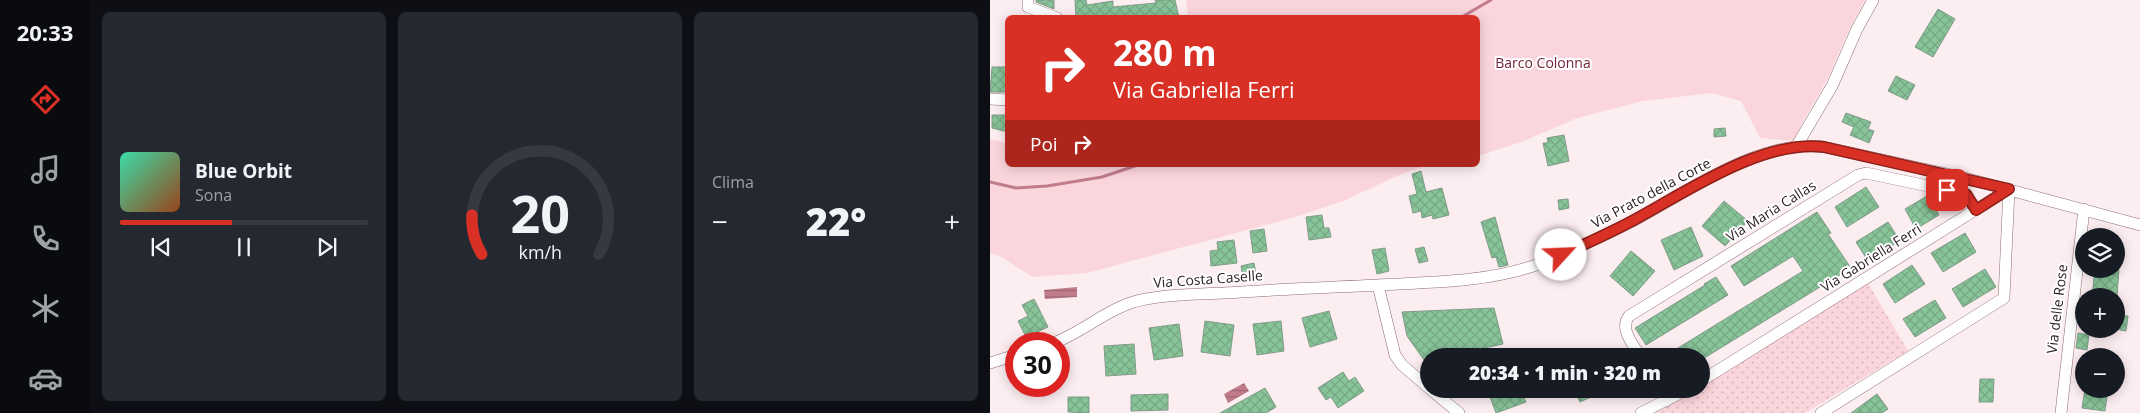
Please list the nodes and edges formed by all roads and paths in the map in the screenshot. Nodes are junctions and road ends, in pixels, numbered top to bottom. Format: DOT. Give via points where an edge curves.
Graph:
graph roads {
  1 [pos="1028,0"];
  2 [pos="1873,0"];
  3 [pos="1049,15"];
  4 [pos="990,99"];
  5 [pos="1005,100"];
  6 [pos="1796,146"];
  7 [pos="2009,189"];
  8 [pos="2084,209"];
  9 [pos="1976,210"];
  10 [pos="2140,225"];
  11 [pos="1378,285"];
  12 [pos="1070,336"];
  13 [pos="1636,348"];
  14 [pos="1005,358"];
  15 [pos="990,363"];
  16 [pos="1710,375"];
  17 [pos="1420,381"];
  18 [pos="1441,398"];
  19 [pos="1664,398"];
  20 [pos="1672,398"];
  21 [pos="1666,401"];
  22 [pos="1459,413"];
  23 [pos="1641,413"];
  24 [pos="1821,413"];
  25 [pos="2061,413"];
  1 -- 3 [label="street" via="1028,7"];
  2 -- 6 [label="street" via="1832,86"];
  4 -- 5 [label="street"];
  6 -- 7 [label="street, Via Prato della Corte" via="1824,147"];
  6 -- 11 [label="street, Via Prato della Corte" via="1741,164 1628,223 1529,267 1475,279"];
  7 -- 8 [label="street, Via Prato della Corte"];
  7 -- 9 [label="street, Via Gabriella Ferri"];
  7 -- 24 [label="street" via="2004,298"];
  8 -- 10 [label="street, Via Prato della Corte"];
  8 -- 25 [label="street, Via delle Rose"];
  9 -- 13 [label="street, Via Maria Callas" via="1966,194 1862,174 1629,316 1625,329"];
  9 -- 16 [label="street, Via Gabriella Ferri"];
  11 -- 12 [label="street, Via Costa Caselle" via="1146,299 1116,308"];
  11 -- 17 [label="street" via="1395,355 1402,366"];
  14 -- 15 [label="street"];
  18 -- 22 [label="street"];
  19 -- 21 [label="street"];
  20 -- 21 [label="street"];
  21 -- 23 [label="street"];
}
